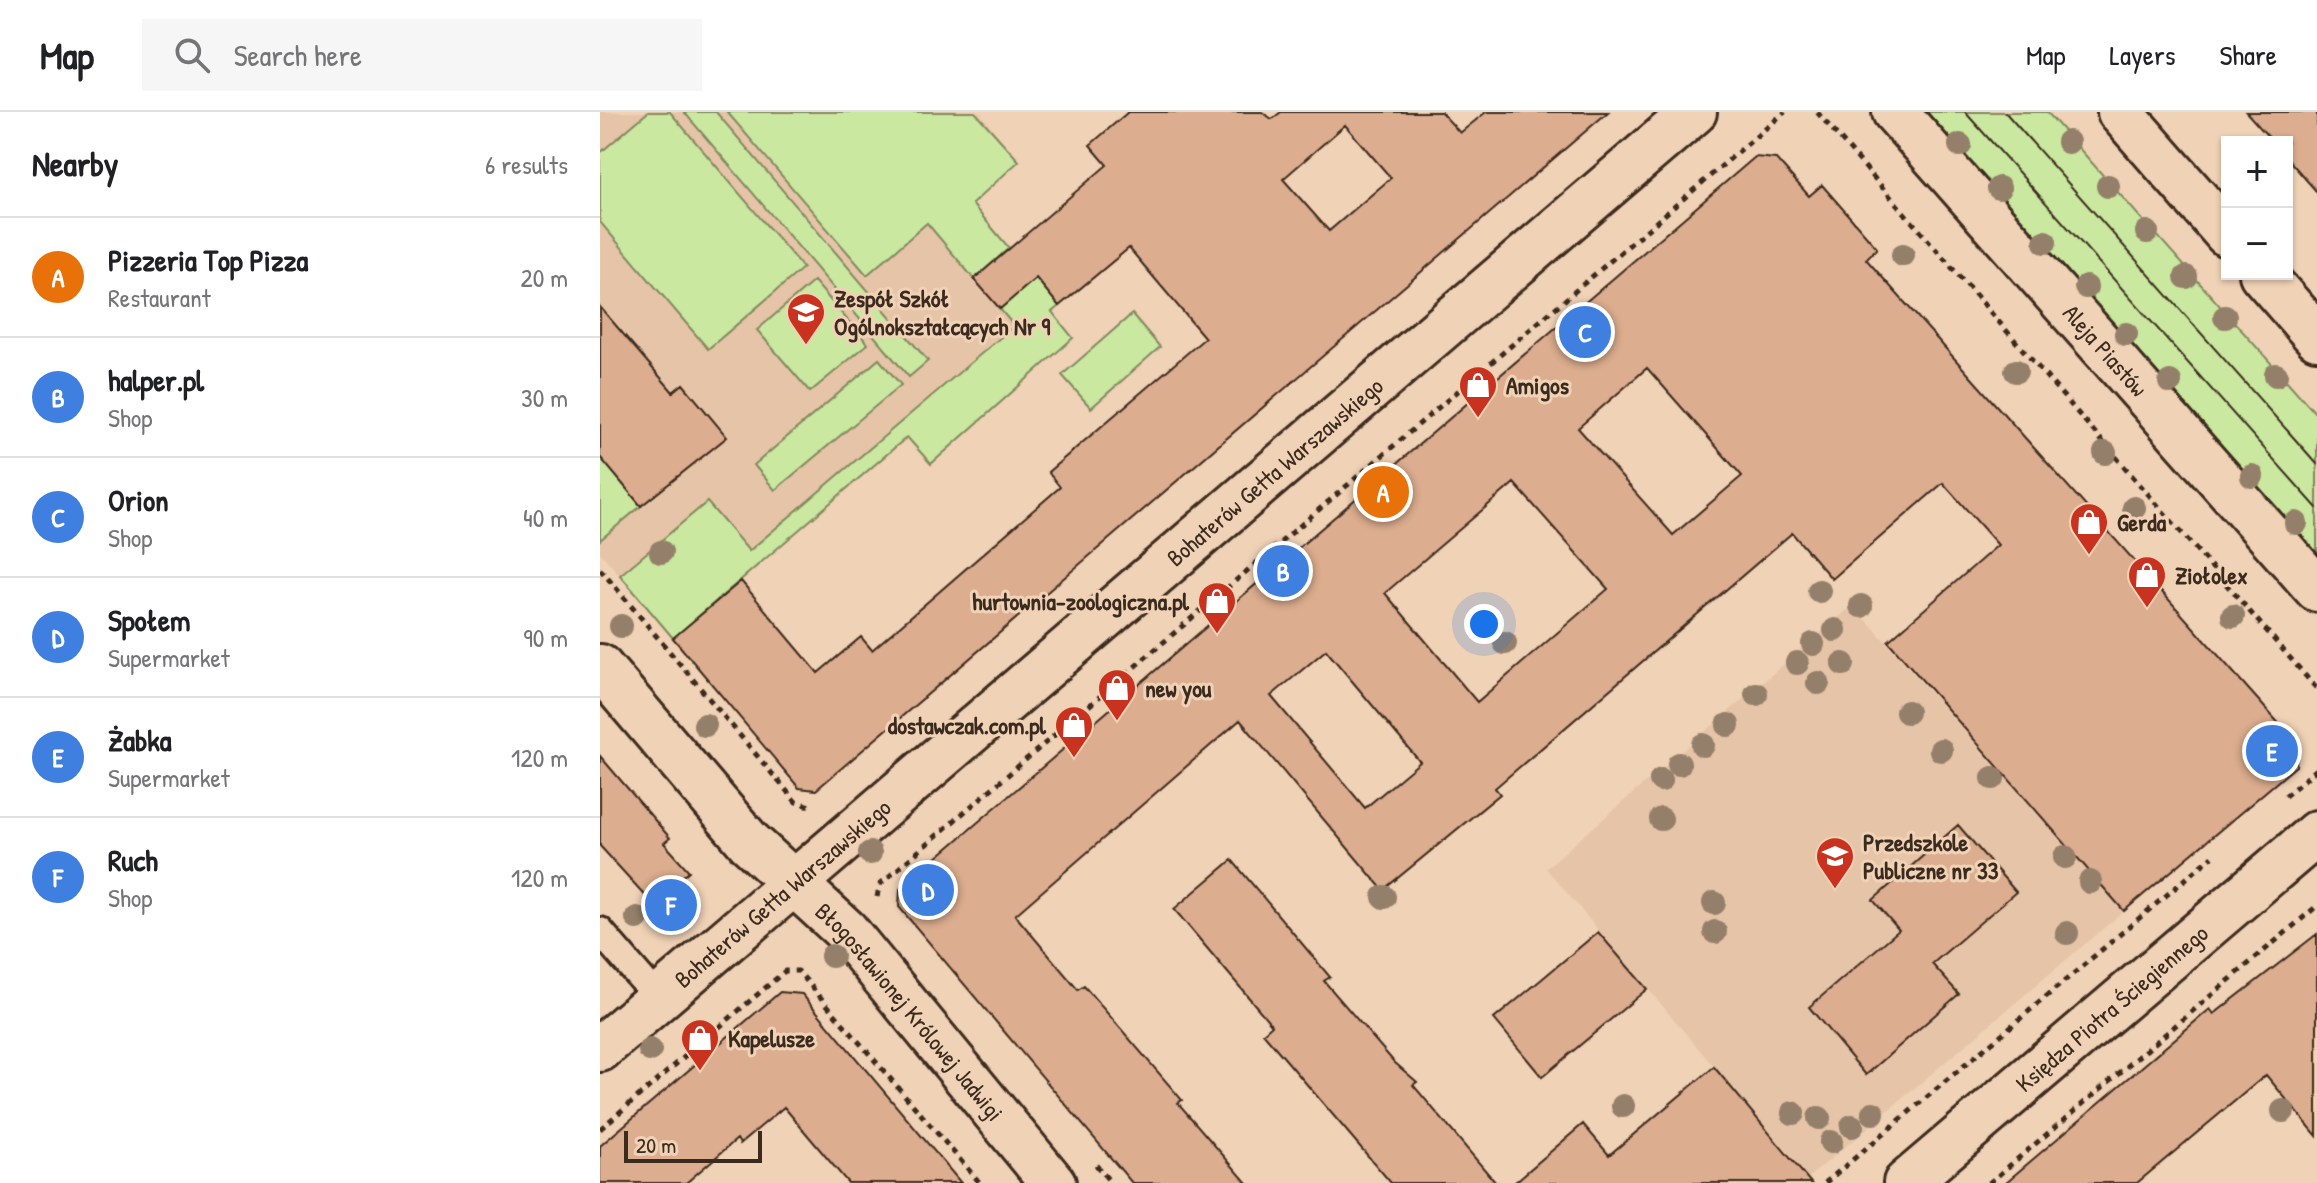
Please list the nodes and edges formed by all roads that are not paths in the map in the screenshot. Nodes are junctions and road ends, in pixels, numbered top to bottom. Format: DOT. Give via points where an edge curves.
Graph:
graph roads {
  1 [pos="1694,112"];
  2 [pos="1895,112"];
  3 [pos="2120,112"];
  4 [pos="2221,227"];
  5 [pos="2267,280"];
  6 [pos="2317,337"];
  7 [pos="2317,589"];
  8 [pos="600,667"];
  9 [pos="2317,833"];
  10 [pos="795,883"];
  11 [pos="600,931"];
  12 [pos="659,999"];
  13 [pos="600,1049"];
  14 [pos="1053,1183"];
  15 [pos="1906,1183"];
  1 -- 10 [label="street, Bohaterów Getta Warszawskiego"];
  2 -- 7 [label="street, Aleja Piastów"];
  3 -- 4 [label="street"];
  5 -- 6 [label="street"];
  8 -- 10 [label="street, Błogosławionej Królowej Jadwigi" via="749,842"];
  9 -- 15 [label="street, Księdza Piotra Ściegiennego"];
  10 -- 12 [label="street, Bohaterów Getta Warszawskiego"];
  10 -- 14 [label="street, Błogosławionej Królowej Jadwigi" via="846,931"];
  11 -- 12 [label="lane"];
  12 -- 13 [label="street, Bohaterów Getta Warszawskiego"];
}
